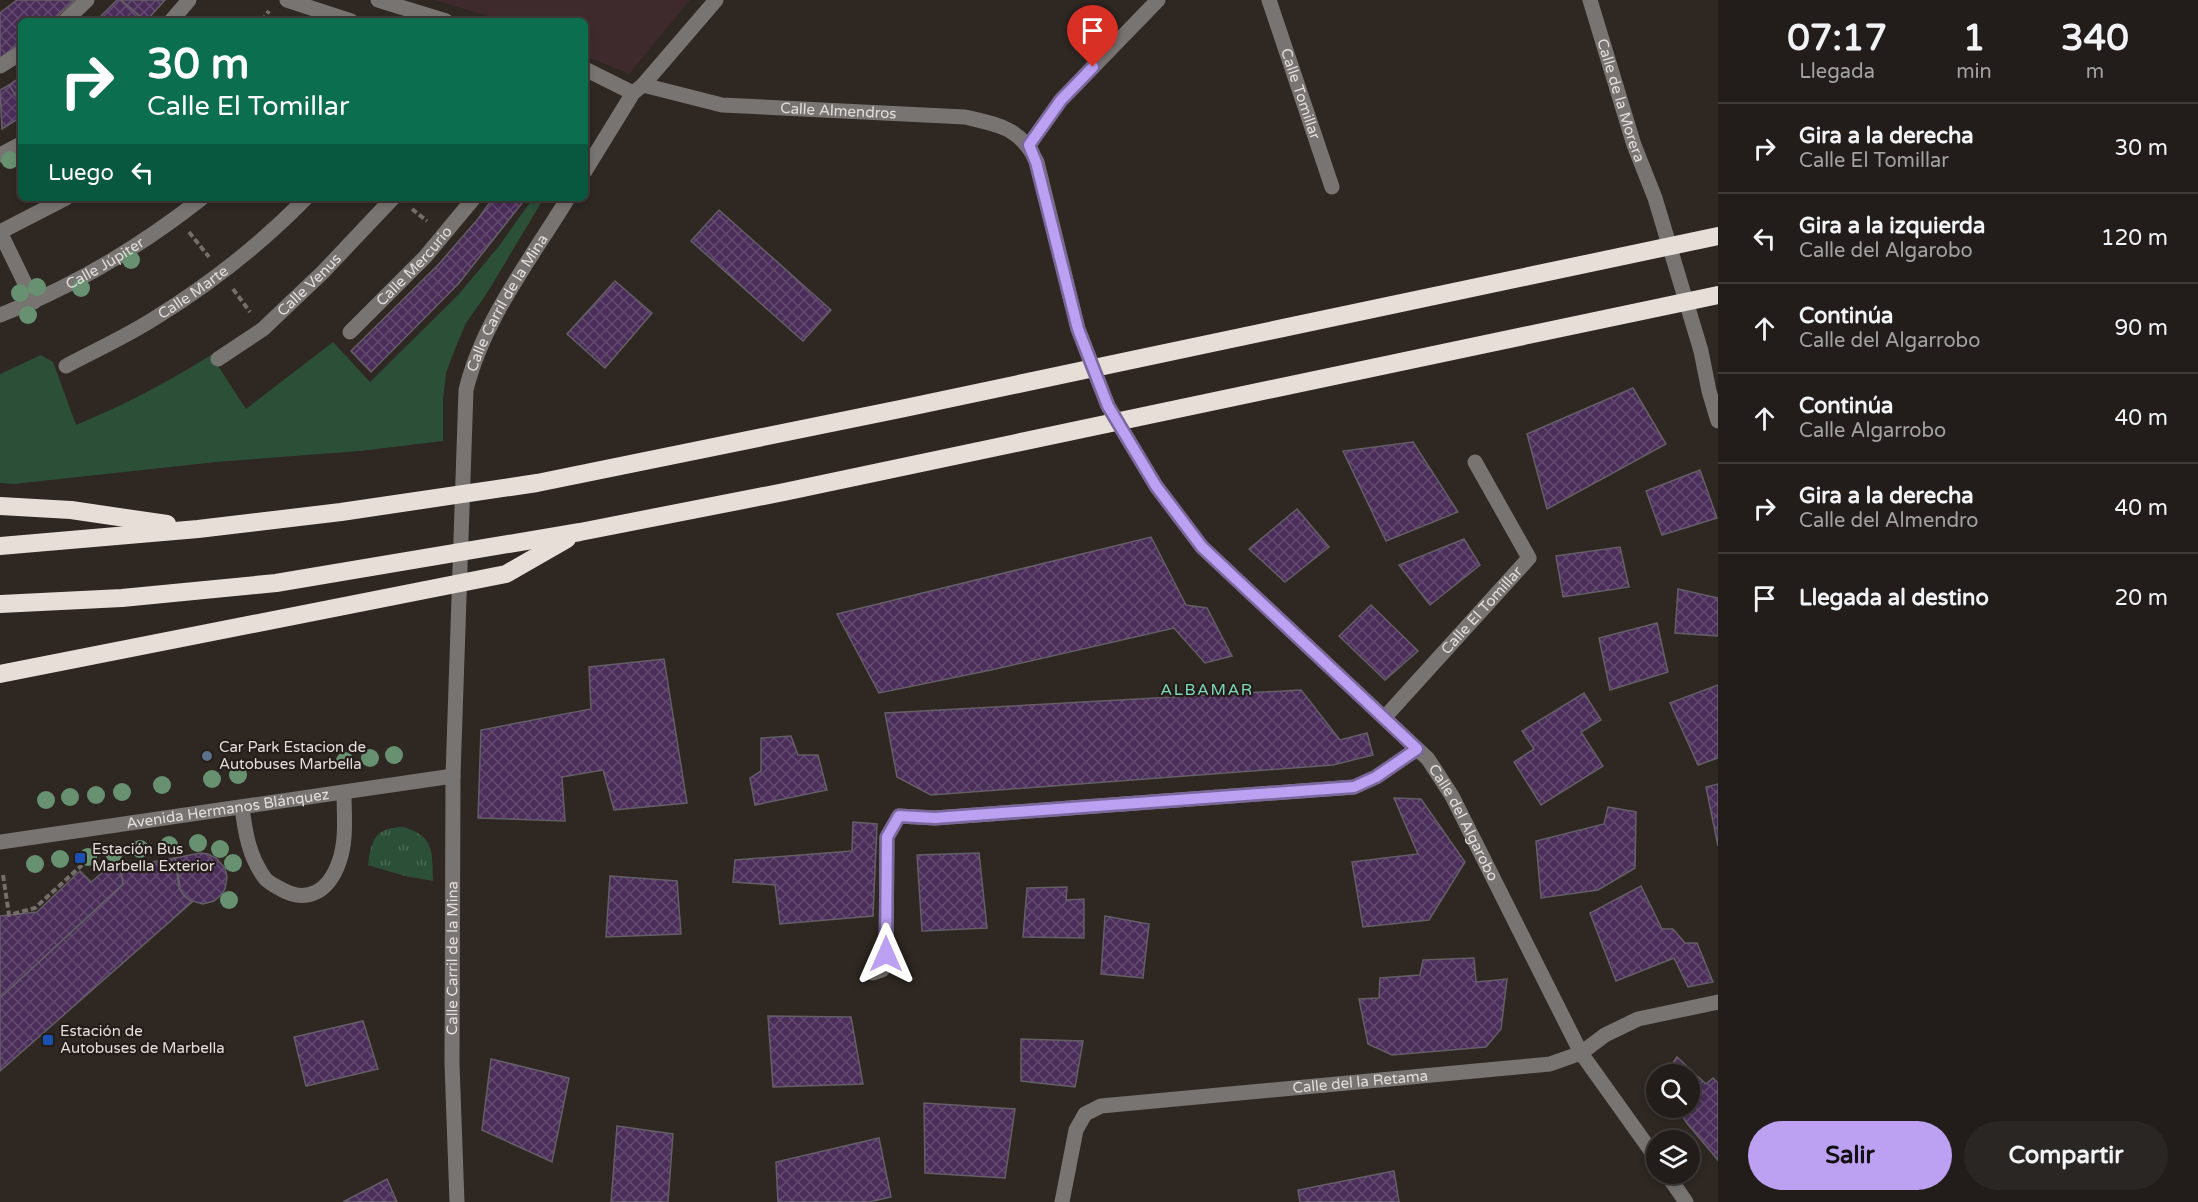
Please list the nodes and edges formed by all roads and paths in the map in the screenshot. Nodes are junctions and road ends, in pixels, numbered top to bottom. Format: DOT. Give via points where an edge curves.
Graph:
graph roads {
  1 [pos="87,0"];
  2 [pos="189,0"];
  3 [pos="287,0"];
  4 [pos="378,0"];
  5 [pos="716,0"];
  6 [pos="1158,0"];
  7 [pos="1269,0"];
  8 [pos="1590,0"];
  9 [pos="68,18"];
  10 [pos="174,18"];
  11 [pos="342,18"];
  12 [pos="436,18"];
  13 [pos="18,55"];
  14 [pos="0,66"];
  15 [pos="588,70"];
  16 [pos="638,89"];
  17 [pos="1029,145"];
  18 [pos="18,146"];
  19 [pos="0,155"];
  20 [pos="588,166"];
  21 [pos="1332,187"];
  22 [pos="60,201"];
  23 [pos="198,201"];
  24 [pos="303,201"];
  25 [pos="390,201"];
  26 [pos="472,201"];
  27 [pos="566,201"];
  28 [pos="408,205"];
  29 [pos="0,232"];
  30 [pos="444,235"];
  31 [pos="1718,236"];
  32 [pos="1718,294"];
  33 [pos="34,302"];
  34 [pos="0,315"];
  35 [pos="350,332"];
  36 [pos="218,359"];
  37 [pos="66,366"];
  38 [pos="1718,421"];
  39 [pos="1475,462"];
  40 [pos="0,506"];
  41 [pos="198,529"];
  42 [pos="580,532"];
  43 [pos="0,546"];
  44 [pos="0,604"];
  45 [pos="0,674"];
  46 [pos="1385,717"];
  47 [pos="1417,749"];
  48 [pos="453,776"];
  49 [pos="344,793"];
  50 [pos="242,807"];
  51 [pos="0,842"];
  52 [pos="82,865"];
  53 [pos="3,875"];
  54 [pos="873,973"];
  55 [pos="1718,1002"];
  56 [pos="1581,1053"];
  57 [pos="1646,1144"];
  58 [pos="1674,1184"];
  59 [pos="457,1202"];
  60 [pos="1062,1202"];
  61 [pos="1686,1202"];
  1 -- 9 [label="street"];
  2 -- 10 [label="street"];
  3 -- 11 [label="street"];
  4 -- 12 [label="street"];
  5 -- 16 [label="street"];
  6 -- 17 [label="street" via="1061,100"];
  7 -- 21 [label="street, Calle Tomillar"];
  8 -- 38 [label="street, Calle de la Morera" via="1634,145 1655,198"];
  13 -- 14 [label="street"];
  15 -- 16 [label="street, Calle Almendros"];
  16 -- 17 [label="street, Calle Almendros" via="722,105 965,117 1004,126"];
  16 -- 20 [label="street"];
  17 -- 46 [label="street, Calle del Algarobo" via="1078,329 1108,406 1156,486 1202,547"];
  18 -- 19 [label="street"];
  22 -- 29 [label="street"];
  23 -- 33 [label="street, Calle Júpiter" via="112,261"];
  24 -- 37 [label="street, Calle Marte" via="221,273 154,319"];
  25 -- 36 [label="street, Calle Venus" via="263,329"];
  26 -- 30 [label="street, Calle Mercurio"];
  27 -- 48 [label="street, Calle Carril de la Mina" via="502,305 484,339 466,390"];
  28 -- 30 [label="path"];
  29 -- 33 [label="street"];
  30 -- 35 [label="street, Calle Mercurio"];
  31 -- 41 [label="highway" via="537,483"];
  32 -- 42 [label="highway"];
  33 -- 34 [label="street, Calle Júpiter"];
  39 -- 46 [label="street, Calle El Tomillar" via="1529,558"];
  40 -- 41 [label="highway" via="71,510"];
  41 -- 43 [label="highway"];
  42 -- 44 [label="highway" via="276,584"];
  42 -- 45 [label="highway" via="506,574"];
  46 -- 47 [label="street, Calle del Algarobo"];
  47 -- 54 [label="street" via="1354,787 935,818 899,816 887,837 886,964"];
  47 -- 56 [label="street, Calle del Algarobo" via="1452,796"];
  48 -- 49 [label="street, Avenida Hermanos Blánquez"];
  48 -- 59 [label="street, Calle Carril de la Mina" via="452,1065"];
  49 -- 50 [label="street, Avenida Hermanos Blánquez"];
  49 -- 50 [label="street" via="339,861 331,878 317,892 304,897 283,891 265,879 247,843"];
  50 -- 51 [label="street, Avenida Hermanos Blánquez"];
  52 -- 53 [label="path" via="35,908 9,915"];
  55 -- 56 [label="street, Calle del la Retama" via="1638,1019 1605,1035"];
  56 -- 57 [label="street, Calle del Algarobo"];
  56 -- 60 [label="street, Calle del la Retama" via="1550,1064 1101,1106 1085,1114 1076,1130"];
  58 -- 61 [label="street"];
}
